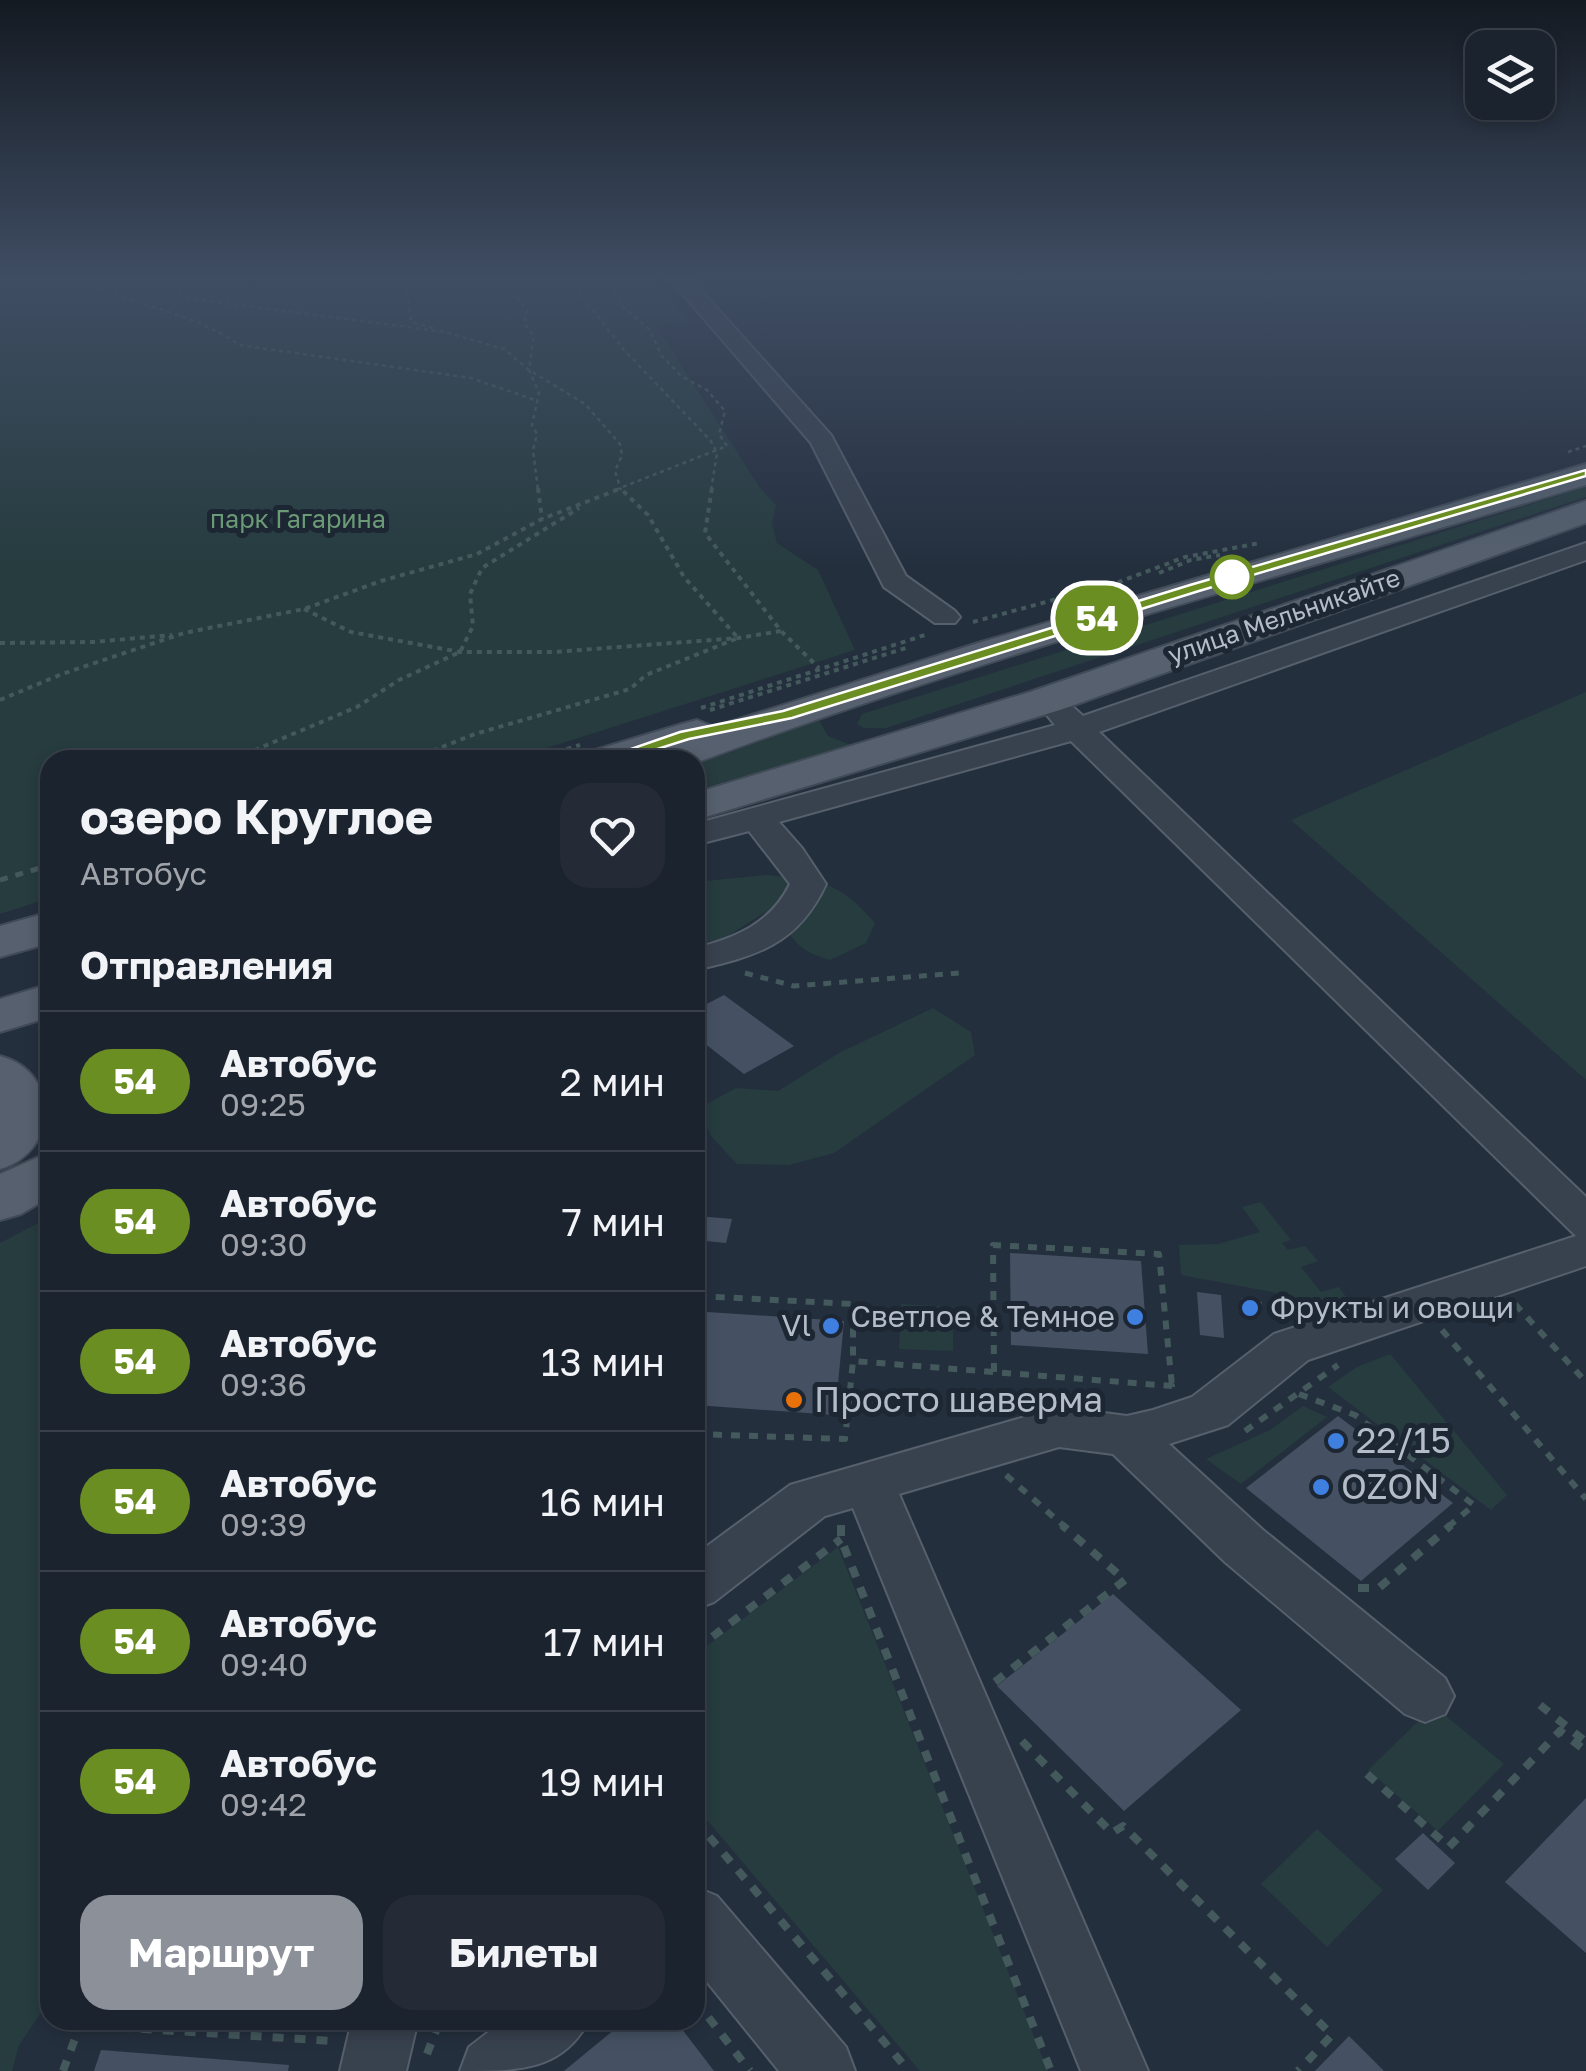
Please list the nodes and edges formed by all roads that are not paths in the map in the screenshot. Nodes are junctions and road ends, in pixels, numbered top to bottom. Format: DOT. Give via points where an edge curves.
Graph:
graph roads {
  1 [pos="764,375"];
  2 [pos="1570,465"];
  3 [pos="1575,519"];
  4 [pos="1586,551"];
  5 [pos="949,624"];
  6 [pos="992,651"];
  7 [pos="1135,668"];
  8 [pos="1045,701"];
  9 [pos="786,714"];
  10 [pos="1080,728"];
  11 [pos="638,750"];
  12 [pos="691,750"];
  13 [pos="762,802"];
  14 [pos="705,806"];
  15 [pos="705,817"];
  16 [pos="705,829"];
  17 [pos="40,930"];
  18 [pos="0,942"];
  19 [pos="705,957"];
  20 [pos="40,968"];
  21 [pos="0,981"];
  22 [pos="40,1003"];
  23 [pos="0,1016"];
  24 [pos="0,1073"];
  25 [pos="0,1150"];
  26 [pos="40,1178"];
  27 [pos="0,1200"];
  28 [pos="1586,1223"];
  29 [pos="1586,1250"];
  30 [pos="1151,1417"];
  31 [pos="868,1482"];
  32 [pos="705,1578"];
  33 [pos="1425,1696"];
  34 [pos="705,1930"];
  35 [pos="543,2030"];
  36 [pos="492,2071"];
  37 [pos="822,2071"];
  38 [pos="1115,2071"];
  1 -- 5 [label="lane" via="822,440 894,581"];
  2 -- 6 [label="main road, улица Мельникайте"];
  3 -- 7 [label="main road, улица Мельникайте"];
  4 -- 10 [label="lane"];
  6 -- 7 [label="main road" via="962,670 845,714 840,726 852,736 878,738 1054,684"];
  6 -- 9 [label="main road, улица Мельникайте"];
  7 -- 8 [label="main road, улица Мельникайте"];
  8 -- 10 [label="lane"];
  8 -- 13 [label="main road, улица Мельникайте"];
  9 -- 11 [label="main road"];
  9 -- 12 [label="main road, улица Мельникайте"];
  10 -- 13 [label="lane"];
  10 -- 28 [label="lane"];
  13 -- 14 [label="main road, улица Мельникайте"];
  13 -- 15 [label="main road"];
  13 -- 16 [label="lane"];
  13 -- 19 [label="lane" via="808,884 798,911 757,940"];
  17 -- 18 [label="main road"];
  20 -- 21 [label="main road"];
  22 -- 23 [label="main road"];
  24 -- 25 [label="main road" via="20,1103"];
  26 -- 27 [label="main road"];
  29 -- 30 [label="lane" via="1291,1347 1210,1410"];
  30 -- 31 [label="lane" via="1059,1427"];
  30 -- 33 [label="lane" via="1244,1546"];
  31 -- 32 [label="lane" via="808,1500"];
  31 -- 38 [label="lane"];
  34 -- 37 [label="lane"];
  35 -- 36 [label="lane"];
}
